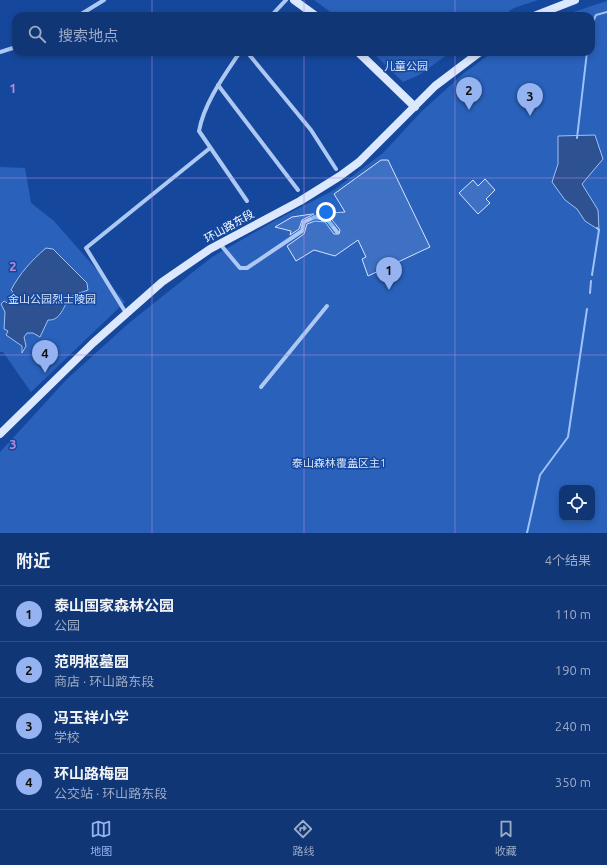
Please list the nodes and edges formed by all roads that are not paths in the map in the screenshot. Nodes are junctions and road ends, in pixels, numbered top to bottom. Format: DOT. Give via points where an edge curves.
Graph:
graph roads {
  1 [pos="104,0"];
  2 [pos="286,0"];
  3 [pos="294,0"];
  4 [pos="575,0"];
  5 [pos="84,12"];
  6 [pos="275,12"];
  7 [pos="310,12"];
  8 [pos="544,12"];
  9 [pos="12,48"];
  10 [pos="0,52"];
  11 [pos="237,56"];
  12 [pos="250,56"];
  13 [pos="362,56"];
  14 [pos="475,56"];
  15 [pos="218,85"];
  16 [pos="415,107"];
  17 [pos="210,148"];
  18 [pos="336,169"];
  19 [pos="298,190"];
  20 [pos="247,201"];
  21 [pos="337,232"];
  22 [pos="220,244"];
  23 [pos="327,306"];
  24 [pos="126,313"];
  25 [pos="261,387"];
  26 [pos="0,434"];
  1 -- 5 [label="street"];
  2 -- 6 [label="street"];
  3 -- 7 [label="main road"];
  4 -- 8 [label="main road"];
  9 -- 10 [label="street"];
  11 -- 15 [label="street"];
  12 -- 18 [label="street" via="311,130"];
  13 -- 16 [label="main road"];
  14 -- 16 [label="main road, 环山路东段" via="436,86"];
  15 -- 17 [label="street" via="198,131"];
  15 -- 19 [label="street"];
  16 -- 22 [label="main road, 环山路东段" via="359,162 340,176 300,201"];
  17 -- 20 [label="street"];
  17 -- 24 [label="street" via="86,248"];
  21 -- 22 [label="street" via="327,219 315,218 304,222 302,231 247,268 240,268"];
  22 -- 24 [label="main road, 环山路东段" via="162,282"];
  23 -- 25 [label="street"];
  24 -- 26 [label="main road, 环山路东段"];
}
